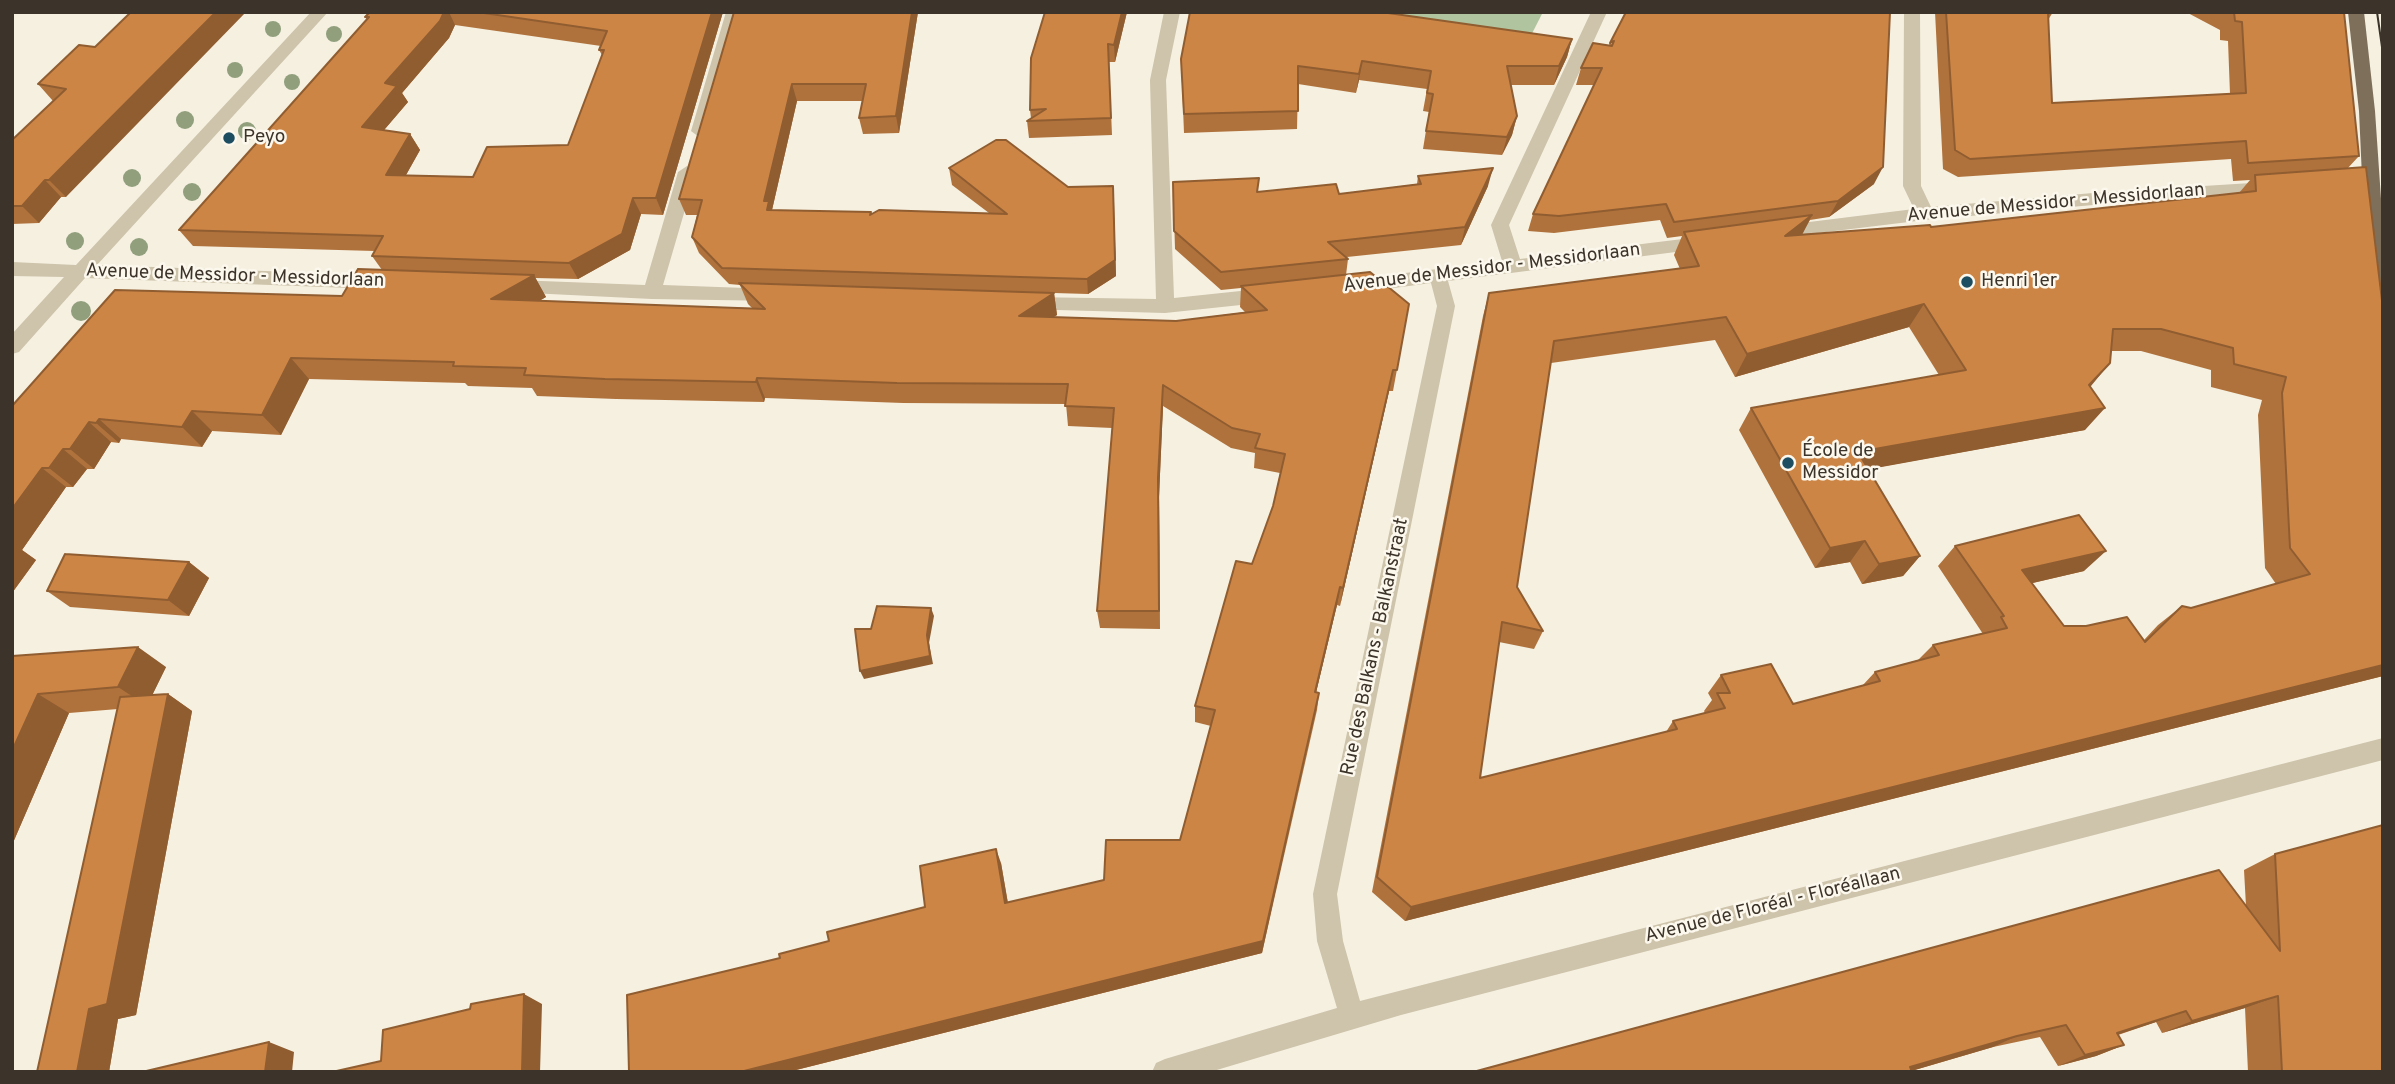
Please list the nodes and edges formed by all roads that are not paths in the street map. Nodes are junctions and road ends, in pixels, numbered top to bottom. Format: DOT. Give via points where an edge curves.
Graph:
graph roads {
  1 [pos="320,12"];
  2 [pos="734,12"];
  3 [pos="1172,12"];
  4 [pos="1599,12"];
  5 [pos="1912,12"];
  6 [pos="2356,12"];
  7 [pos="2377,180"];
  8 [pos="2349,183"];
  9 [pos="2288,187"];
  10 [pos="1925,214"];
  11 [pos="1752,236"];
  12 [pos="1726,239"];
  13 [pos="1513,267"];
  14 [pos="12,269"];
  15 [pos="81,272"];
  16 [pos="1438,277"];
  17 [pos="393,282"];
  18 [pos="502,286"];
  19 [pos="1343,288"];
  20 [pos="652,292"];
  21 [pos="1288,293"];
  22 [pos="788,296"];
  23 [pos="2383,300"];
  24 [pos="1005,303"];
  25 [pos="1165,306"];
  26 [pos="12,346"];
  27 [pos="2383,749"];
  28 [pos="1352,1017"];
  29 [pos="1235,1063"];
  30 [pos="1165,1072"];
  1 -- 15 [label="street"];
  2 -- 20 [label="street"];
  3 -- 25 [label="street" via="1158,80"];
  4 -- 13 [label="street" via="1500,225"];
  5 -- 10 [label="street" via="1912,186"];
  6 -- 7 [label="main road"];
  7 -- 8 [label="street"];
  7 -- 23 [label="main road" via="2373,221"];
  9 -- 10 [label="street, Avenue de Messidor - Messidorlaan"];
  10 -- 11 [label="street, Avenue de Messidor - Messidorlaan"];
  12 -- 13 [label="street, Avenue de Messidor - Messidorlaan"];
  13 -- 16 [label="street, Avenue de Messidor - Messidorlaan"];
  14 -- 15 [label="street, Avenue de Messidor - Messidorlaan"];
  15 -- 17 [label="street, Avenue de Messidor - Messidorlaan"];
  15 -- 26 [label="street"];
  16 -- 19 [label="street, Avenue de Messidor - Messidorlaan"];
  16 -- 28 [label="street, Rue des Balkans - Balkanstraat" via="1446,306 1325,894 1330,941"];
  18 -- 20 [label="street"];
  20 -- 22 [label="street"];
  21 -- 25 [label="street"];
  24 -- 25 [label="street"];
  27 -- 28 [label="street, Avenue de Floréal - Floréallaan"];
  28 -- 29 [label="street, Avenue de Floréal - Floréallaan"];
  29 -- 30 [label="street, Avenue de Floréal - Floréallaan"];
}
